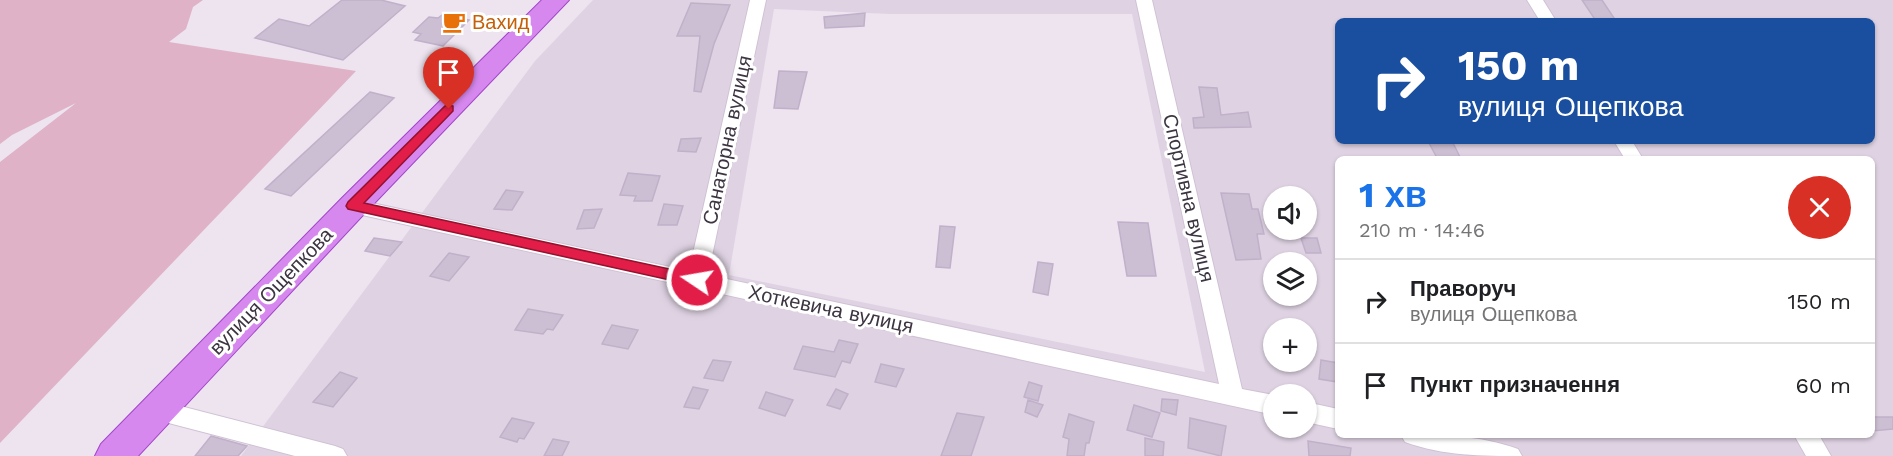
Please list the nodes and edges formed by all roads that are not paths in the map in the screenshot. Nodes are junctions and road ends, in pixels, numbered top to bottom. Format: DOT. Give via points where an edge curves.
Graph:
graph roads {
  1 [pos="556,0"];
  2 [pos="758,0"];
  3 [pos="1144,0"];
  4 [pos="1535,0"];
  5 [pos="1546,18"];
  6 [pos="353,206"];
  7 [pos="697,280"];
  8 [pos="1233,396"];
  9 [pos="1263,403"];
  10 [pos="157,410"];
  11 [pos="1317,414"];
  12 [pos="1335,418"];
  13 [pos="1427,438"];
  14 [pos="1808,438"];
  15 [pos="114,456"];
  16 [pos="335,456"];
  17 [pos="1510,456"];
  18 [pos="1819,456"];
  1 -- 6 [label="highway, вулиця Ощепкова"];
  2 -- 7 [label="street, Санаторна вулиця"];
  3 -- 8 [label="street, Спортивна вулиця"];
  4 -- 5 [label="street"];
  6 -- 7 [label="street, Хоткевича вулиця"];
  6 -- 10 [label="highway, вулиця Ощепкова"];
  7 -- 8 [label="street, Хоткевича вулиця"];
  8 -- 9 [label="street, Хоткевича вулиця"];
  10 -- 15 [label="highway, вулиця Ощепкова"];
  10 -- 16 [label="street"];
  11 -- 12 [label="street"];
  13 -- 17 [label="street"];
  14 -- 18 [label="street"];
}
